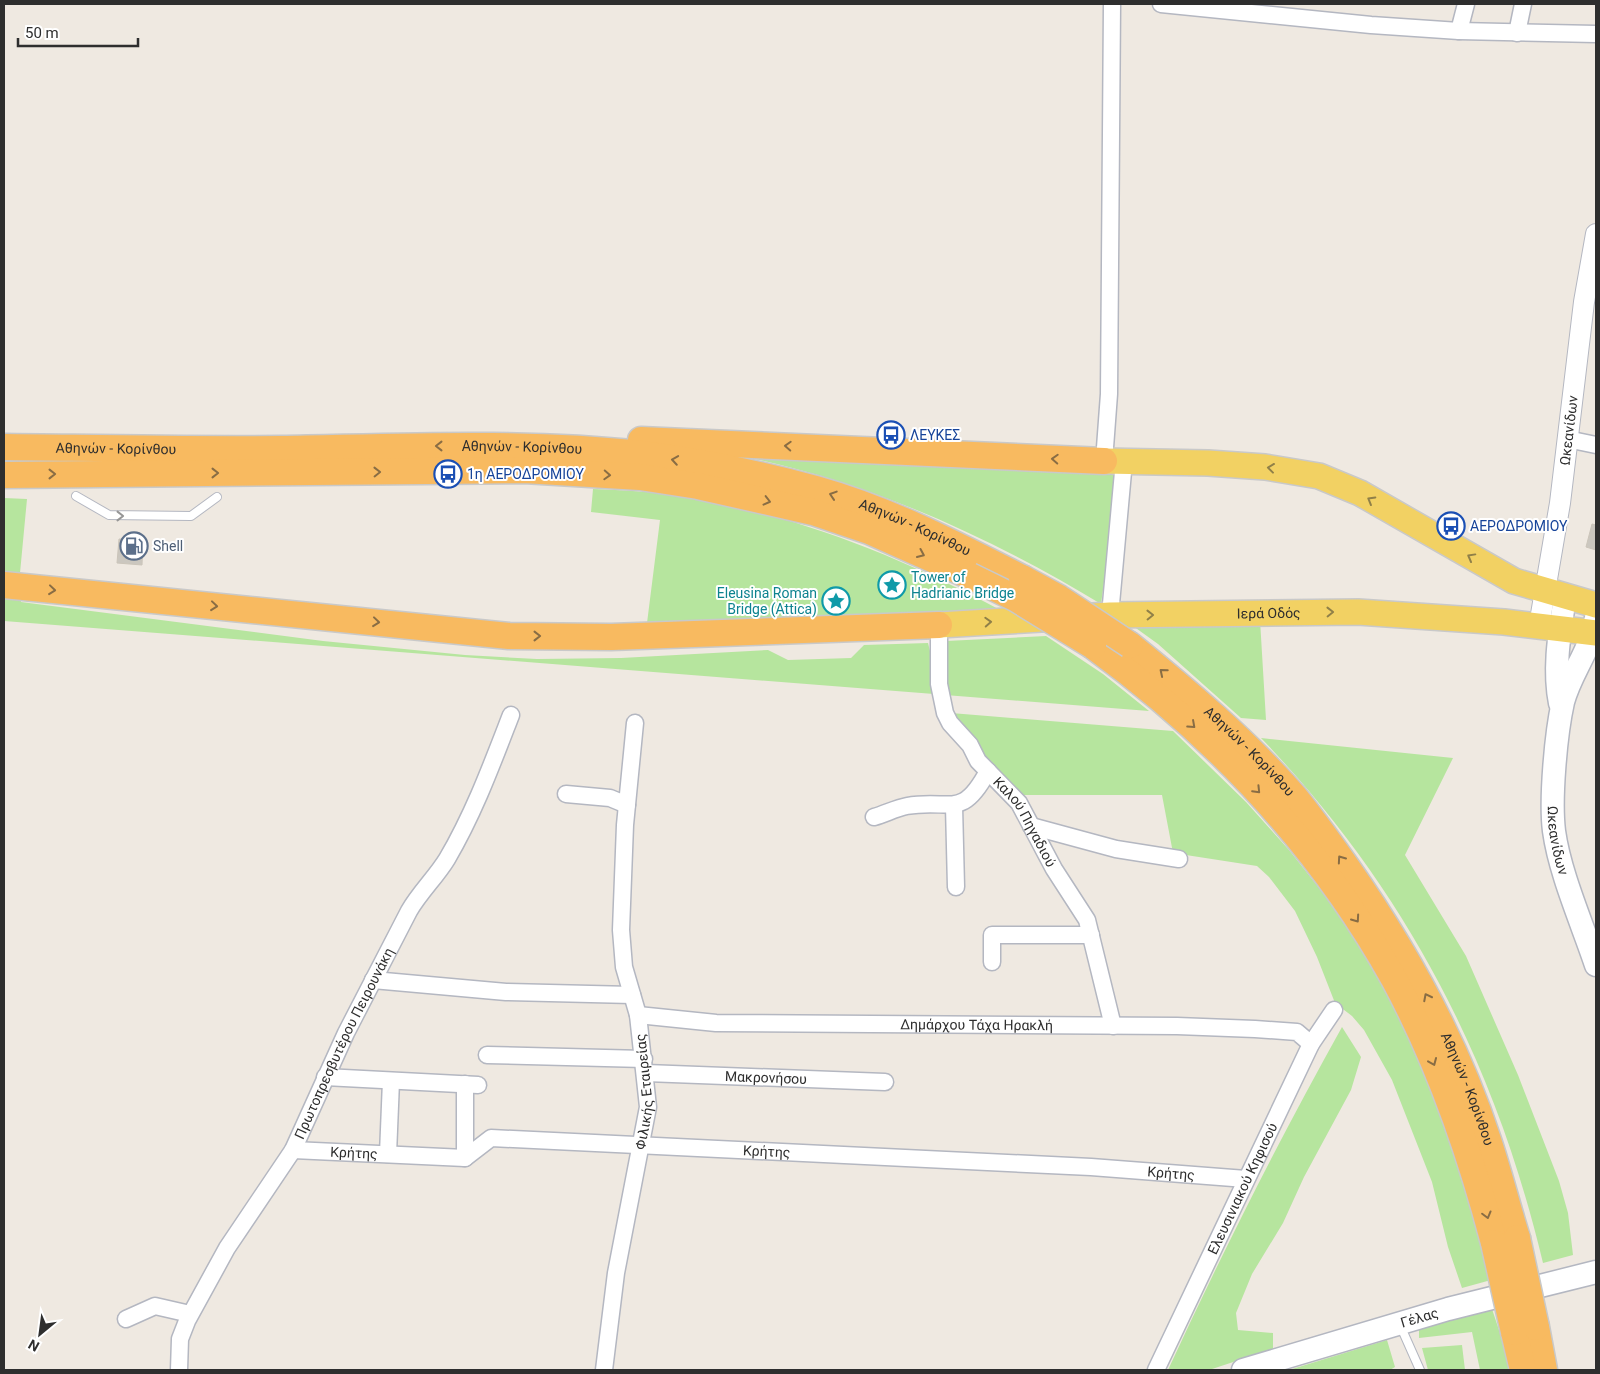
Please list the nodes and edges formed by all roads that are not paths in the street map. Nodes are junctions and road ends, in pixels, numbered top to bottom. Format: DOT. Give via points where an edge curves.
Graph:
graph roads {
  1 [pos="1112,4"];
  2 [pos="1161,4"];
  3 [pos="1466,4"];
  4 [pos="1523,4"];
  5 [pos="1459,31"];
  6 [pos="1517,32"];
  7 [pos="1596,34"];
  8 [pos="1596,234"];
  9 [pos="1590,303"];
  10 [pos="1567,439"];
  11 [pos="1596,446"];
  12 [pos="4,448"];
  13 [pos="523,448"];
  14 [pos="1114,461"];
  15 [pos="4,475"];
  16 [pos="76,496"];
  17 [pos="217,497"];
  18 [pos="1514,581"];
  19 [pos="4,585"];
  20 [pos="1555,594"];
  21 [pos="1596,605"];
  22 [pos="1110,615"];
  23 [pos="1504,622"];
  24 [pos="939,625"];
  25 [pos="1550,627"];
  26 [pos="1595,628"];
  27 [pos="1561,711"];
  28 [pos="511,715"];
  29 [pos="635,723"];
  30 [pos="988,771"];
  31 [pos="566,794"];
  32 [pos="627,805"];
  33 [pos="954,806"];
  34 [pos="874,817"];
  35 [pos="1032,826"];
  36 [pos="1179,859"];
  37 [pos="956,887"];
  38 [pos="1091,934"];
  39 [pos="992,962"];
  40 [pos="1596,965"];
  41 [pos="373,980"];
  42 [pos="632,995"];
  43 [pos="1334,1010"];
  44 [pos="638,1015"];
  45 [pos="1113,1026"];
  46 [pos="1311,1044"];
  47 [pos="486,1055"];
  48 [pos="645,1066"];
  49 [pos="325,1078"];
  50 [pos="391,1081"];
  51 [pos="885,1082"];
  52 [pos="642,1146"];
  53 [pos="293,1150"];
  54 [pos="388,1154"];
  55 [pos="465,1158"];
  56 [pos="1246,1179"];
  57 [pos="1506,1241"];
  58 [pos="1596,1272"];
  59 [pos="190,1314"];
  60 [pos="126,1318"];
  61 [pos="1400,1324"];
  62 [pos="1525,1329"];
  63 [pos="179,1370"];
  64 [pos="604,1370"];
  65 [pos="1156,1370"];
  66 [pos="1243,1370"];
  67 [pos="1420,1370"];
  68 [pos="1523,1370"];
  69 [pos="1544,1370"];
  1 -- 14 [label="street" via="1108,394"];
  2 -- 5 [label="street"];
  3 -- 5 [label="street"];
  4 -- 6 [label="street"];
  5 -- 6 [label="street"];
  6 -- 7 [label="street"];
  8 -- 9 [label="street, Ωκεανίδων"];
  9 -- 10 [label="street, Ωκεανίδων"];
  10 -- 11 [label="street"];
  10 -- 20 [label="street, Ωκεανίδων"];
  13 -- 12 [label="highway, Αθηνών - Κορίνθου, one-way"];
  14 -- 13 [label="highway, one-way" via="614,438"];
  57 -- 13 [label="highway, Αθηνών - Κορίνθου, one-way, bridge" via="1485,1130 1445,1033 1413,969 1376,909 1294,797 1258,758 1195,699 1130,645 1059,598 1022,578 896,518 818,490 700,463 641,454"];
  18 -- 14 [label="main road, one-way" via="1360,493 1319,476 1265,466"];
  14 -- 22 [label="street"];
  15 -- 57 [label="highway, Αθηνών - Κορίνθου, one-way, bridge" via="524,470 640,477 718,490 813,512 869,531 1015,598 1093,646 1158,696 1224,755 1282,818 1359,924 1394,980 1424,1041"];
  16 -- 17 [label="lane, one-way" via="108,515 191,516"];
  18 -- 20 [label="main road"];
  18 -- 23 [label="main road"];
  19 -- 24 [label="highway, one-way" via="509,636 620,636"];
  20 -- 21 [label="main road"];
  20 -- 25 [label="main road, Ωκεανίδων"];
  22 -- 23 [label="main road, Ιερά Οδός, one-way" via="1358,612"];
  24 -- 22 [label="main road, Ιερά Οδός, one-way"];
  23 -- 25 [label="main road, Ιερά Οδός"];
  24 -- 30 [label="street, Καλού Πηγαδιού" via="939,684 945,713"];
  25 -- 26 [label="main road, Ιερά Οδός"];
  25 -- 27 [label="main road, Ωκεανίδων"];
  26 -- 27 [label="main road, Ωκεανίδων"];
  27 -- 40 [label="main road, Ωκεανίδων" via="1554,831"];
  28 -- 41 [label="street, Πρωτοπρεσβυτέρου Πειρουνάκη" via="467,824 446,861 420,892"];
  29 -- 32 [label="street, Φιλικής Εταιρείας"];
  30 -- 33 [label="street" via="975,794"];
  30 -- 35 [label="street, Καλού Πηγαδιού" via="1019,803"];
  31 -- 32 [label="street" via="610,798"];
  32 -- 42 [label="street, Φιλικής Εταιρείας" via="622,930 624,967"];
  33 -- 34 [label="street" via="905,806"];
  33 -- 37 [label="street"];
  35 -- 36 [label="street" via="1116,849"];
  35 -- 38 [label="street, Καλού Πηγαδιού"];
  38 -- 39 [label="street" via="992,935"];
  38 -- 45 [label="street, Καλού Πηγαδιού"];
  41 -- 42 [label="street" via="506,992"];
  41 -- 49 [label="street, Πρωτοπρεσβυτέρου Πειρουνάκη"];
  42 -- 44 [label="street, Φιλικής Εταιρείας"];
  43 -- 46 [label="street, Ελευσινιακού Κηφισού"];
  44 -- 45 [label="street, Δημάρχου Τάχα Ηρακλή" via="716,1023"];
  44 -- 48 [label="street, Φιλικής Εταιρείας"];
  45 -- 46 [label="street, Δημάρχου Τάχα Ηρακλή" via="1255,1028 1297,1032"];
  46 -- 56 [label="street, Ελευσινιακού Κηφισού"];
  47 -- 48 [label="street, Μακρονήσου"];
  48 -- 51 [label="street, Μακρονήσου"];
  48 -- 52 [label="street, Φιλικής Εταιρείας" via="648,1107"];
  49 -- 50 [label="street"];
  49 -- 53 [label="street, Πρωτοπρεσβυτέρου Πειρουνάκη"];
  50 -- 54 [label="street"];
  50 -- 55 [label="street" via="471,1085"];
  52 -- 55 [label="street, Κρήτης" via="491,1138"];
  52 -- 56 [label="street, Κρήτης" via="1052,1165"];
  52 -- 64 [label="street, Φιλικής Εταιρείας" via="616,1273"];
  53 -- 54 [label="street, Κρήτης"];
  53 -- 59 [label="street, Πρωτοπρεσβυτέρου Πειρουνάκη" via="227,1248"];
  54 -- 55 [label="street, Κρήτης"];
  56 -- 65 [label="street, Ελευσινιακού Κηφισού"];
  57 -- 62 [label="highway, Αθηνών - Κορίνθου, bridge"];
  58 -- 61 [label="main road, Γέλας"];
  59 -- 60 [label="street" via="155,1306"];
  59 -- 63 [label="street, Πρωτοπρεσβυτέρου Πειρουνάκη" via="180,1339"];
  61 -- 66 [label="main road, Γέλας"];
  61 -- 67 [label="lane"];
  62 -- 68 [label="highway, Αθηνών - Κορίνθου"];
  62 -- 69 [label="highway, Αθηνών - Κορίνθου"];
}
